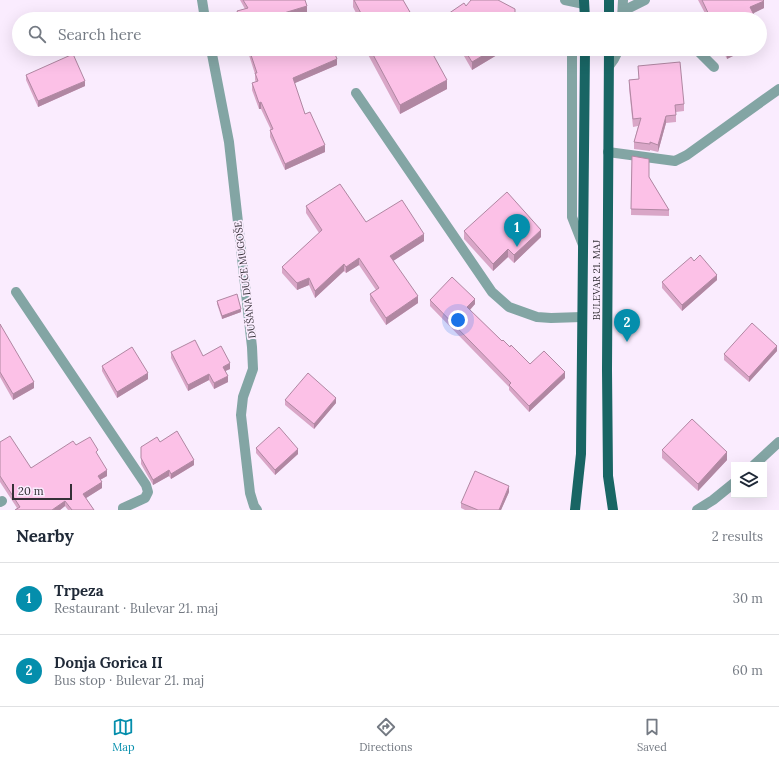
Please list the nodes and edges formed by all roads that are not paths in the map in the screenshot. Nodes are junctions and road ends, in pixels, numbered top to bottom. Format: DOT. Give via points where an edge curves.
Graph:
graph roads {
  1 [pos="202,0"];
  2 [pos="565,0"];
  3 [pos="609,0"];
  4 [pos="623,0"];
  5 [pos="645,0"];
  6 [pos="584,2"];
  7 [pos="204,12"];
  8 [pos="585,12"];
  9 [pos="609,12"];
  10 [pos="623,12"];
  11 [pos="627,12"];
  12 [pos="212,56"];
  13 [pos="572,56"];
  14 [pos="585,56"];
  15 [pos="609,56"];
  16 [pos="616,56"];
  17 [pos="703,56"];
  18 [pos="609,66"];
  19 [pos="714,68"];
  20 [pos="779,89"];
  21 [pos="356,93"];
  22 [pos="608,152"];
  23 [pos="583,246"];
  24 [pos="16,292"];
  25 [pos="582,317"];
  26 [pos="779,442"];
  27 [pos="757,462"];
  28 [pos="731,485"];
  29 [pos="713,500"];
  30 [pos="123,510"];
  31 [pos="257,510"];
  32 [pos="575,510"];
  33 [pos="613,510"];
  34 [pos="697,510"];
  35 [pos="705,510"];
  1 -- 7 [label="street"];
  2 -- 6 [label="street"];
  3 -- 9 [label="main road"];
  4 -- 10 [label="street"];
  5 -- 11 [label="street"];
  6 -- 8 [label="main road"];
  12 -- 31 [label="street, DUŠANA DUĆE MUGOŠE" via="229,142 252,347 253,369 242,397 241,415 250,493"];
  13 -- 23 [label="street" via="572,217"];
  14 -- 23 [label="main road, BULEVAR 21. MAJ"];
  15 -- 18 [label="main road, BULEVAR 21. MAJ"];
  16 -- 18 [label="street"];
  17 -- 19 [label="street"];
  18 -- 22 [label="main road, BULEVAR 21. MAJ"];
  20 -- 22 [label="street" via="675,161"];
  21 -- 25 [label="street" via="492,292 509,307 537,317"];
  22 -- 33 [label="main road, BULEVAR 21. MAJ" via="608,480"];
  23 -- 25 [label="main road, BULEVAR 21. MAJ"];
  24 -- 30 [label="street" via="146,485 148,492 145,498"];
  25 -- 32 [label="main road, BULEVAR 21. MAJ" via="581,454"];
  26 -- 27 [label="street"];
  28 -- 29 [label="street"];
  29 -- 34 [label="street"];
  29 -- 35 [label="street"];
}
